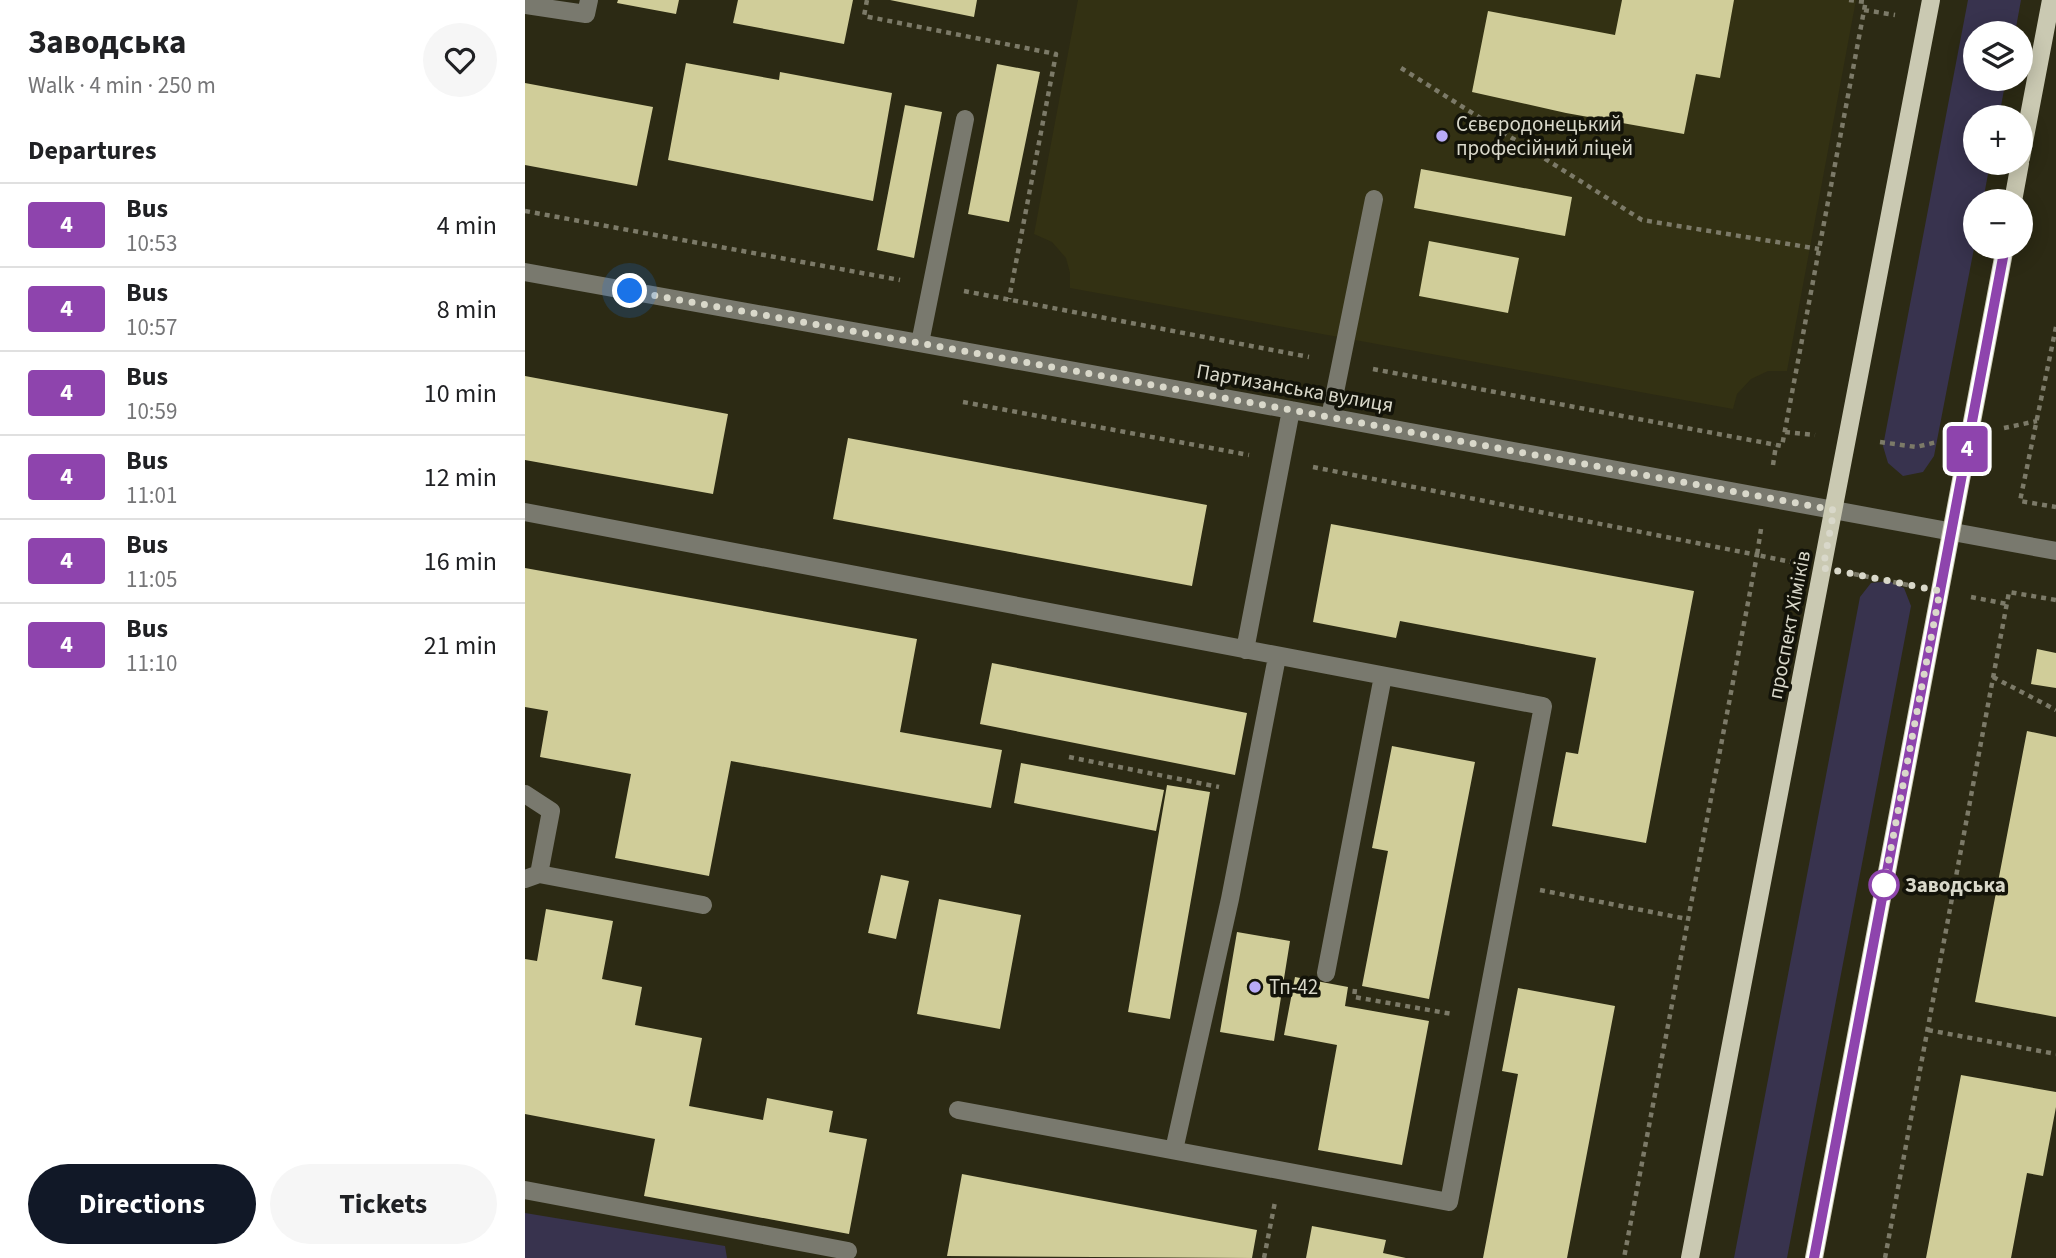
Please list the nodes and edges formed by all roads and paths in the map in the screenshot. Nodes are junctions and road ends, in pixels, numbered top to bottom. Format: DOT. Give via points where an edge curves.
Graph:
graph roads {
  1 [pos="589,0"];
  2 [pos="1849,0"];
  3 [pos="1931,0"];
  4 [pos="2051,0"];
  5 [pos="1866,2"];
  6 [pos="525,5"];
  7 [pos="1401,68"];
  8 [pos="2031,105"];
  9 [pos="965,119"];
  10 [pos="1374,199"];
  11 [pos="1819,249"];
  12 [pos="2003,259"];
  13 [pos="525,272"];
  14 [pos="2056,327"];
  15 [pos="920,343"];
  16 [pos="1291,410"];
  17 [pos="1330,417"];
  18 [pos="2037,422"];
  19 [pos="1785,432"];
  20 [pos="1969,436"];
  21 [pos="1848,439"];
  22 [pos="2056,507"];
  23 [pos="1834,510"];
  24 [pos="525,512"];
  25 [pos="1951,532"];
  26 [pos="2056,551"];
  27 [pos="1757,555"];
  28 [pos="1823,568"];
  29 [pos="1940,591"];
  30 [pos="2056,600"];
  31 [pos="2008,604"];
  32 [pos="1245,650"];
  33 [pos="1277,657"];
  34 [pos="1383,676"];
  35 [pos="1993,677"];
  36 [pos="2056,710"];
  37 [pos="1069,757"];
  38 [pos="1250,793"];
  39 [pos="525,794"];
  40 [pos="532,877"];
  41 [pos="1509,884"];
  42 [pos="703,905"];
  43 [pos="1687,919"];
  44 [pos="1326,973"];
  45 [pos="1483,1020"];
  46 [pos="1927,1030"];
  47 [pos="2056,1054"];
  48 [pos="958,1110"];
  49 [pos="1174,1150"];
  50 [pos="1281,1170"];
  51 [pos="525,1190"];
  52 [pos="848,1251"];
  53 [pos="1264,1258"];
  54 [pos="1690,1258"];
  55 [pos="1814,1258"];
  56 [pos="1885,1258"];
  1 -- 6 [label="street" via="586,14"];
  2 -- 5 [label="path"];
  3 -- 21 [label="main road, проспект Хіміків"];
  4 -- 8 [label="main road"];
  7 -- 11 [label="path" via="1643,220"];
  9 -- 15 [label="street"];
  10 -- 17 [label="street"];
  12 -- 20 [label="main road"];
  13 -- 15 [label="street, Партизанська вулиця"];
  14 -- 18 [label="path"];
  15 -- 16 [label="street, Партизанська вулиця"];
  16 -- 17 [label="street, Партизанська вулиця"];
  16 -- 32 [label="street"];
  17 -- 23 [label="street, Партизанська вулиця"];
  18 -- 20 [label="path"];
  18 -- 22 [label="path" via="2020,501"];
  19 -- 21 [label="path"];
  20 -- 21 [label="path" via="1916,447"];
  20 -- 25 [label="main road"];
  21 -- 23 [label="main road, проспект Хіміків"];
  23 -- 25 [label="street, Партизанська вулиця"];
  23 -- 28 [label="main road, проспект Хіміків"];
  24 -- 32 [label="street"];
  25 -- 26 [label="street, Партизанська вулиця"];
  25 -- 29 [label="main road"];
  27 -- 28 [label="path"];
  28 -- 29 [label="path"];
  28 -- 54 [label="main road, проспект Хіміків"];
  29 -- 31 [label="path"];
  29 -- 55 [label="main road"];
  30 -- 31 [label="path" via="2009,592"];
  31 -- 35 [label="path"];
  32 -- 33 [label="street"];
  33 -- 34 [label="street"];
  33 -- 38 [label="street"];
  34 -- 41 [label="street" via="1543,706"];
  34 -- 44 [label="street"];
  35 -- 36 [label="path"];
  35 -- 46 [label="path"];
  37 -- 38 [label="path"];
  38 -- 49 [label="street"];
  39 -- 40 [label="street" via="551,811"];
  40 -- 42 [label="street"];
  41 -- 43 [label="path"];
  41 -- 45 [label="street"];
  44 -- 45 [label="path" via="1357,979 1354,997"];
  45 -- 50 [label="street" via="1449,1202"];
  46 -- 47 [label="path"];
  46 -- 56 [label="path"];
  48 -- 49 [label="street"];
  49 -- 50 [label="street"];
  50 -- 53 [label="path"];
  51 -- 52 [label="street"];
}
